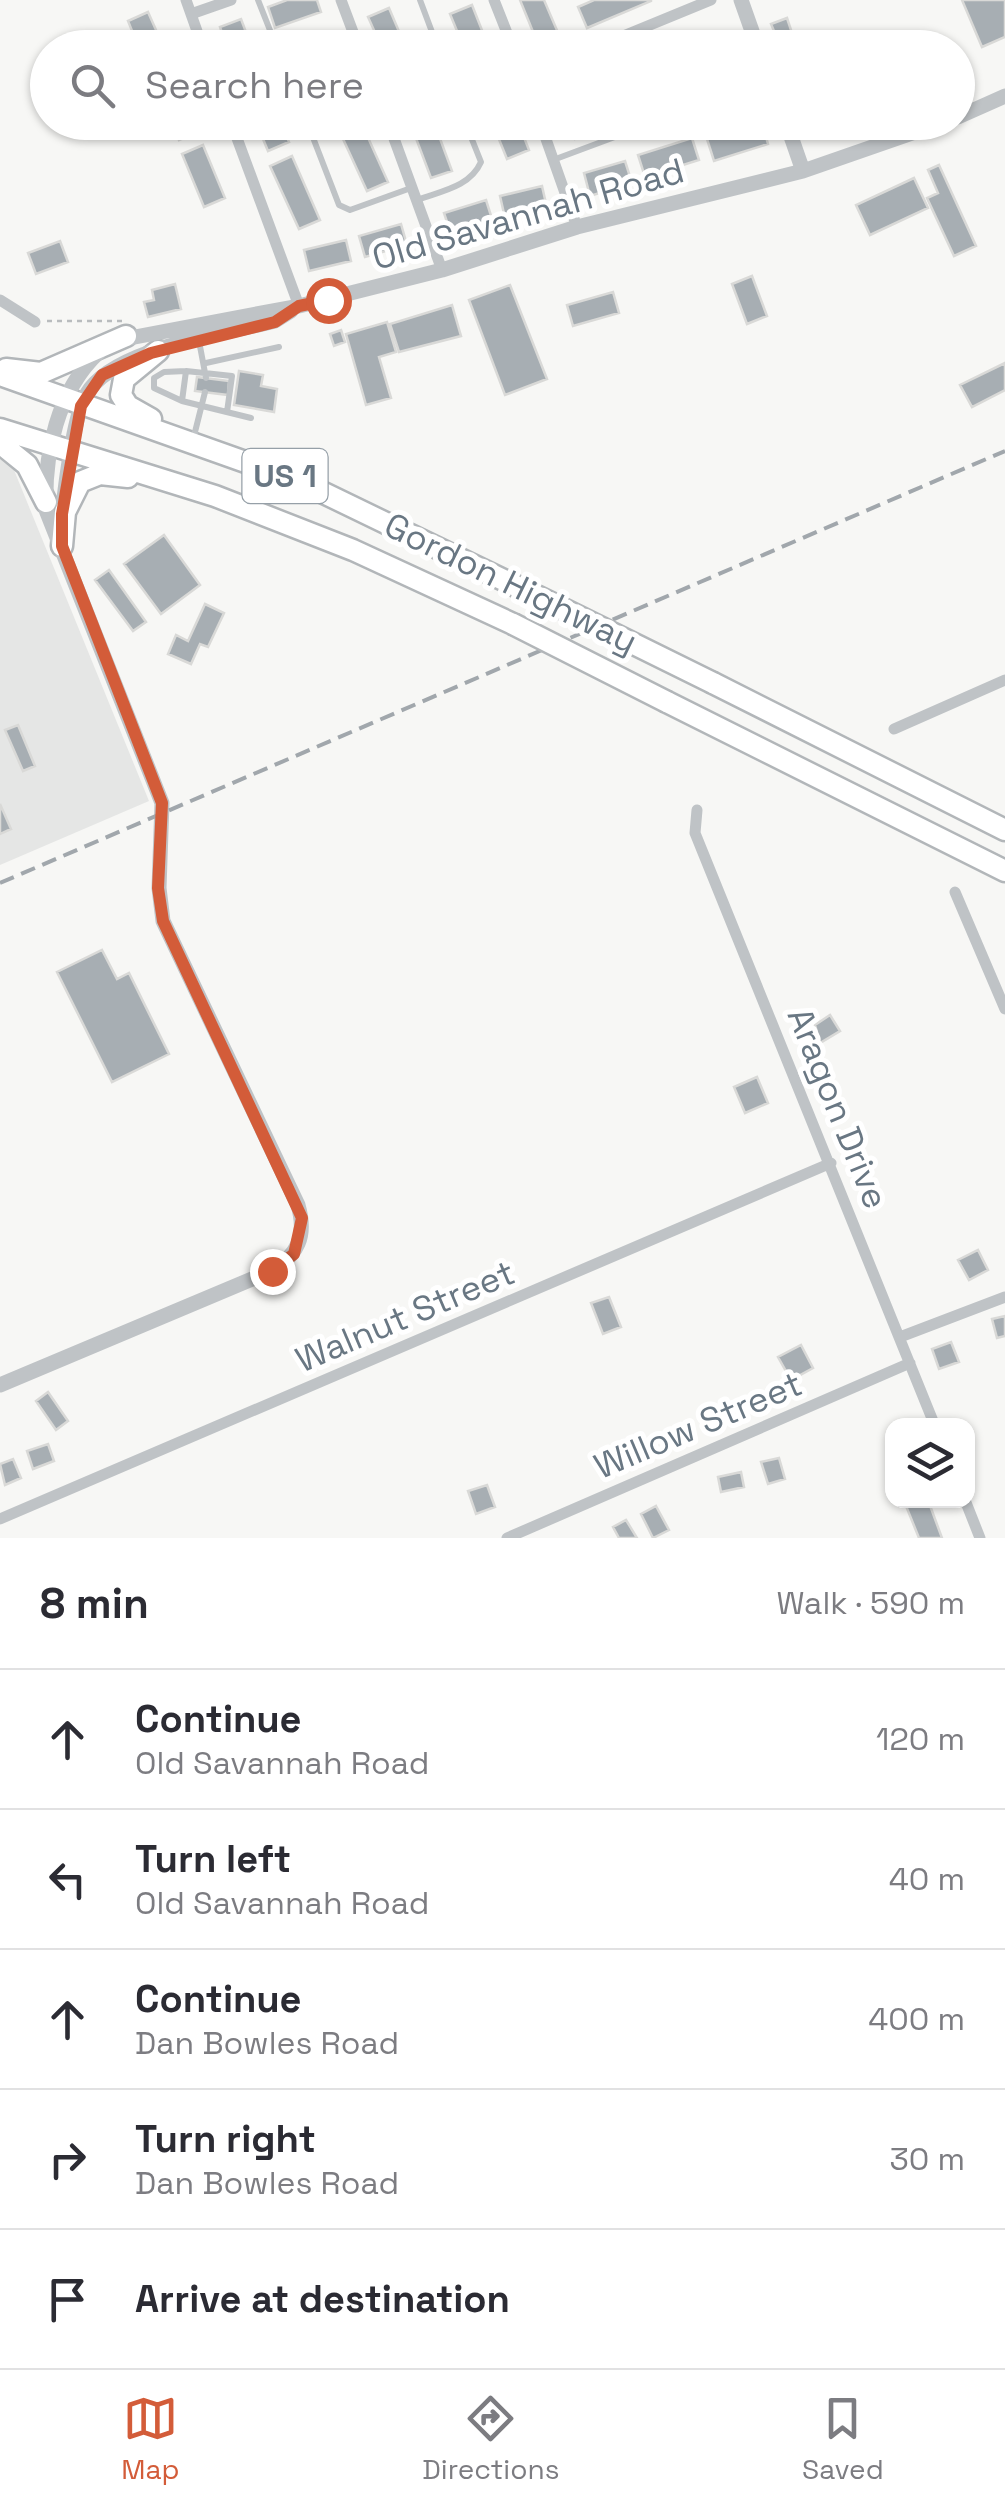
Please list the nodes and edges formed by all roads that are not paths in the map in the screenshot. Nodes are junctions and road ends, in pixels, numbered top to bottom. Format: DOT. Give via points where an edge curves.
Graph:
graph roads {
  1 [pos="186,0"];
  2 [pos="231,0"];
  3 [pos="258,0"];
  4 [pos="341,0"];
  5 [pos="420,0"];
  6 [pos="494,0"];
  7 [pos="711,0"];
  8 [pos="741,0"];
  9 [pos="191,14"];
  10 [pos="197,30"];
  11 [pos="270,30"];
  12 [pos="352,30"];
  13 [pos="431,30"];
  14 [pos="506,30"];
  15 [pos="638,30"];
  16 [pos="752,30"];
  17 [pos="1005,96"];
  18 [pos="975,109"];
  19 [pos="238,140"];
  20 [pos="314,140"];
  21 [pos="395,140"];
  22 [pos="473,140"];
  23 [pos="546,140"];
  24 [pos="607,140"];
  25 [pos="793,140"];
  26 [pos="893,140"];
  27 [pos="553,160"];
  28 [pos="804,171"];
  29 [pos="415,194"];
  30 [pos="577,227"];
  31 [pos="442,270"];
  32 [pos="0,300"];
  33 [pos="299,306"];
  34 [pos="35,322"];
  35 [pos="132,335"];
  36 [pos="198,340"];
  37 [pos="279,347"];
  38 [pos="158,351"];
  39 [pos="0,371"];
  40 [pos="186,371"];
  41 [pos="206,371"];
  42 [pos="205,392"];
  43 [pos="182,401"];
  44 [pos="72,402"];
  45 [pos="202,406"];
  46 [pos="228,412"];
  47 [pos="251,418"];
  48 [pos="0,428"];
  49 [pos="0,442"];
  50 [pos="192,442"];
  51 [pos="54,444"];
  52 [pos="74,450"];
  53 [pos="192,488"];
  54 [pos="46,502"];
  55 [pos="62,546"];
  56 [pos="1005,680"];
  57 [pos="894,729"];
  58 [pos="697,810"];
  59 [pos="1005,830"];
  60 [pos="1005,872"];
  61 [pos="955,892"];
  62 [pos="1005,1009"];
  63 [pos="831,1163"];
  64 [pos="1005,1298"];
  65 [pos="900,1337"];
  66 [pos="910,1363"];
  67 [pos="0,1385"];
  68 [pos="932,1418"];
  69 [pos="968,1508"];
  70 [pos="0,1519"];
  71 [pos="507,1538"];
  72 [pos="980,1538"];
  1 -- 9 [label="street"];
  2 -- 9 [label="street"];
  3 -- 11 [label="lane"];
  4 -- 12 [label="street"];
  5 -- 13 [label="lane"];
  6 -- 14 [label="street"];
  7 -- 15 [label="street"];
  8 -- 16 [label="street"];
  9 -- 10 [label="street"];
  17 -- 18 [label="street"];
  19 -- 33 [label="street"];
  20 -- 29 [label="lane" via="339,205 350,210"];
  21 -- 29 [label="street"];
  22 -- 29 [label="lane" via="481,162 471,180"];
  23 -- 27 [label="street"];
  24 -- 27 [label="lane"];
  25 -- 28 [label="street"];
  26 -- 28 [label="street, Old Savannah Road"];
  27 -- 30 [label="street"];
  28 -- 30 [label="street, Old Savannah Road"];
  29 -- 31 [label="street"];
  30 -- 31 [label="street, Old Savannah Road"];
  31 -- 33 [label="street, Old Savannah Road"];
  32 -- 34 [label="street"];
  33 -- 35 [label="street, Old Savannah Road"];
  33 -- 36 [label="street, Old Savannah Road" via="275,322"];
  35 -- 39 [label="highway" via="41,373"];
  35 -- 44 [label="street, Old Savannah Road" via="89,361"];
  36 -- 38 [label="street, Old Savannah Road"];
  36 -- 41 [label="lane"];
  37 -- 41 [label="lane"];
  38 -- 44 [label="street, Old Savannah Road" via="102,375"];
  38 -- 50 [label="highway" via="124,379 121,394 128,406"];
  39 -- 44 [label="highway, Gordon Highway / US 1"];
  40 -- 41 [label="lane"];
  40 -- 43 [label="lane"];
  40 -- 43 [label="lane" via="154,378 161,395"];
  41 -- 46 [label="lane" via="232,376"];
  42 -- 45 [label="lane"];
  43 -- 45 [label="lane"];
  44 -- 50 [label="highway, Gordon Highway / US 1"];
  44 -- 51 [label="street, Old Savannah Road"];
  44 -- 52 [label="street, Old Savannah Road"];
  45 -- 46 [label="lane"];
  45 -- 50 [label="lane"];
  46 -- 47 [label="lane"];
  48 -- 51 [label="highway, Gordon Highway / US 1"];
  49 -- 54 [label="highway" via="27,465"];
  50 -- 59 [label="highway, Gordon Highway / US 1, bridge" via="357,507"];
  51 -- 52 [label="highway, Gordon Highway / US 1"];
  51 -- 54 [label="street, Old Savannah Road"];
  52 -- 53 [label="highway, Gordon Highway / US 1"];
  52 -- 55 [label="street, Old Savannah Road"];
  53 -- 55 [label="highway" via="89,476 69,499"];
  53 -- 60 [label="highway, Gordon Highway / US 1, bridge" via="352,550 512,624"];
  54 -- 55 [label="street"];
  55 -- 67 [label="street" via="162,803 163,921 303,1227 294,1254 272,1271"];
  56 -- 57 [label="street"];
  58 -- 63 [label="street, Aragon Drive" via="695,833"];
  61 -- 62 [label="street"];
  63 -- 65 [label="street, Aragon Drive"];
  63 -- 70 [label="street, Walnut Street"];
  64 -- 65 [label="street"];
  65 -- 66 [label="street, Aragon Drive"];
  66 -- 68 [label="street, Aragon Drive"];
  66 -- 71 [label="street, Willow Street"];
  69 -- 72 [label="street"];
}
